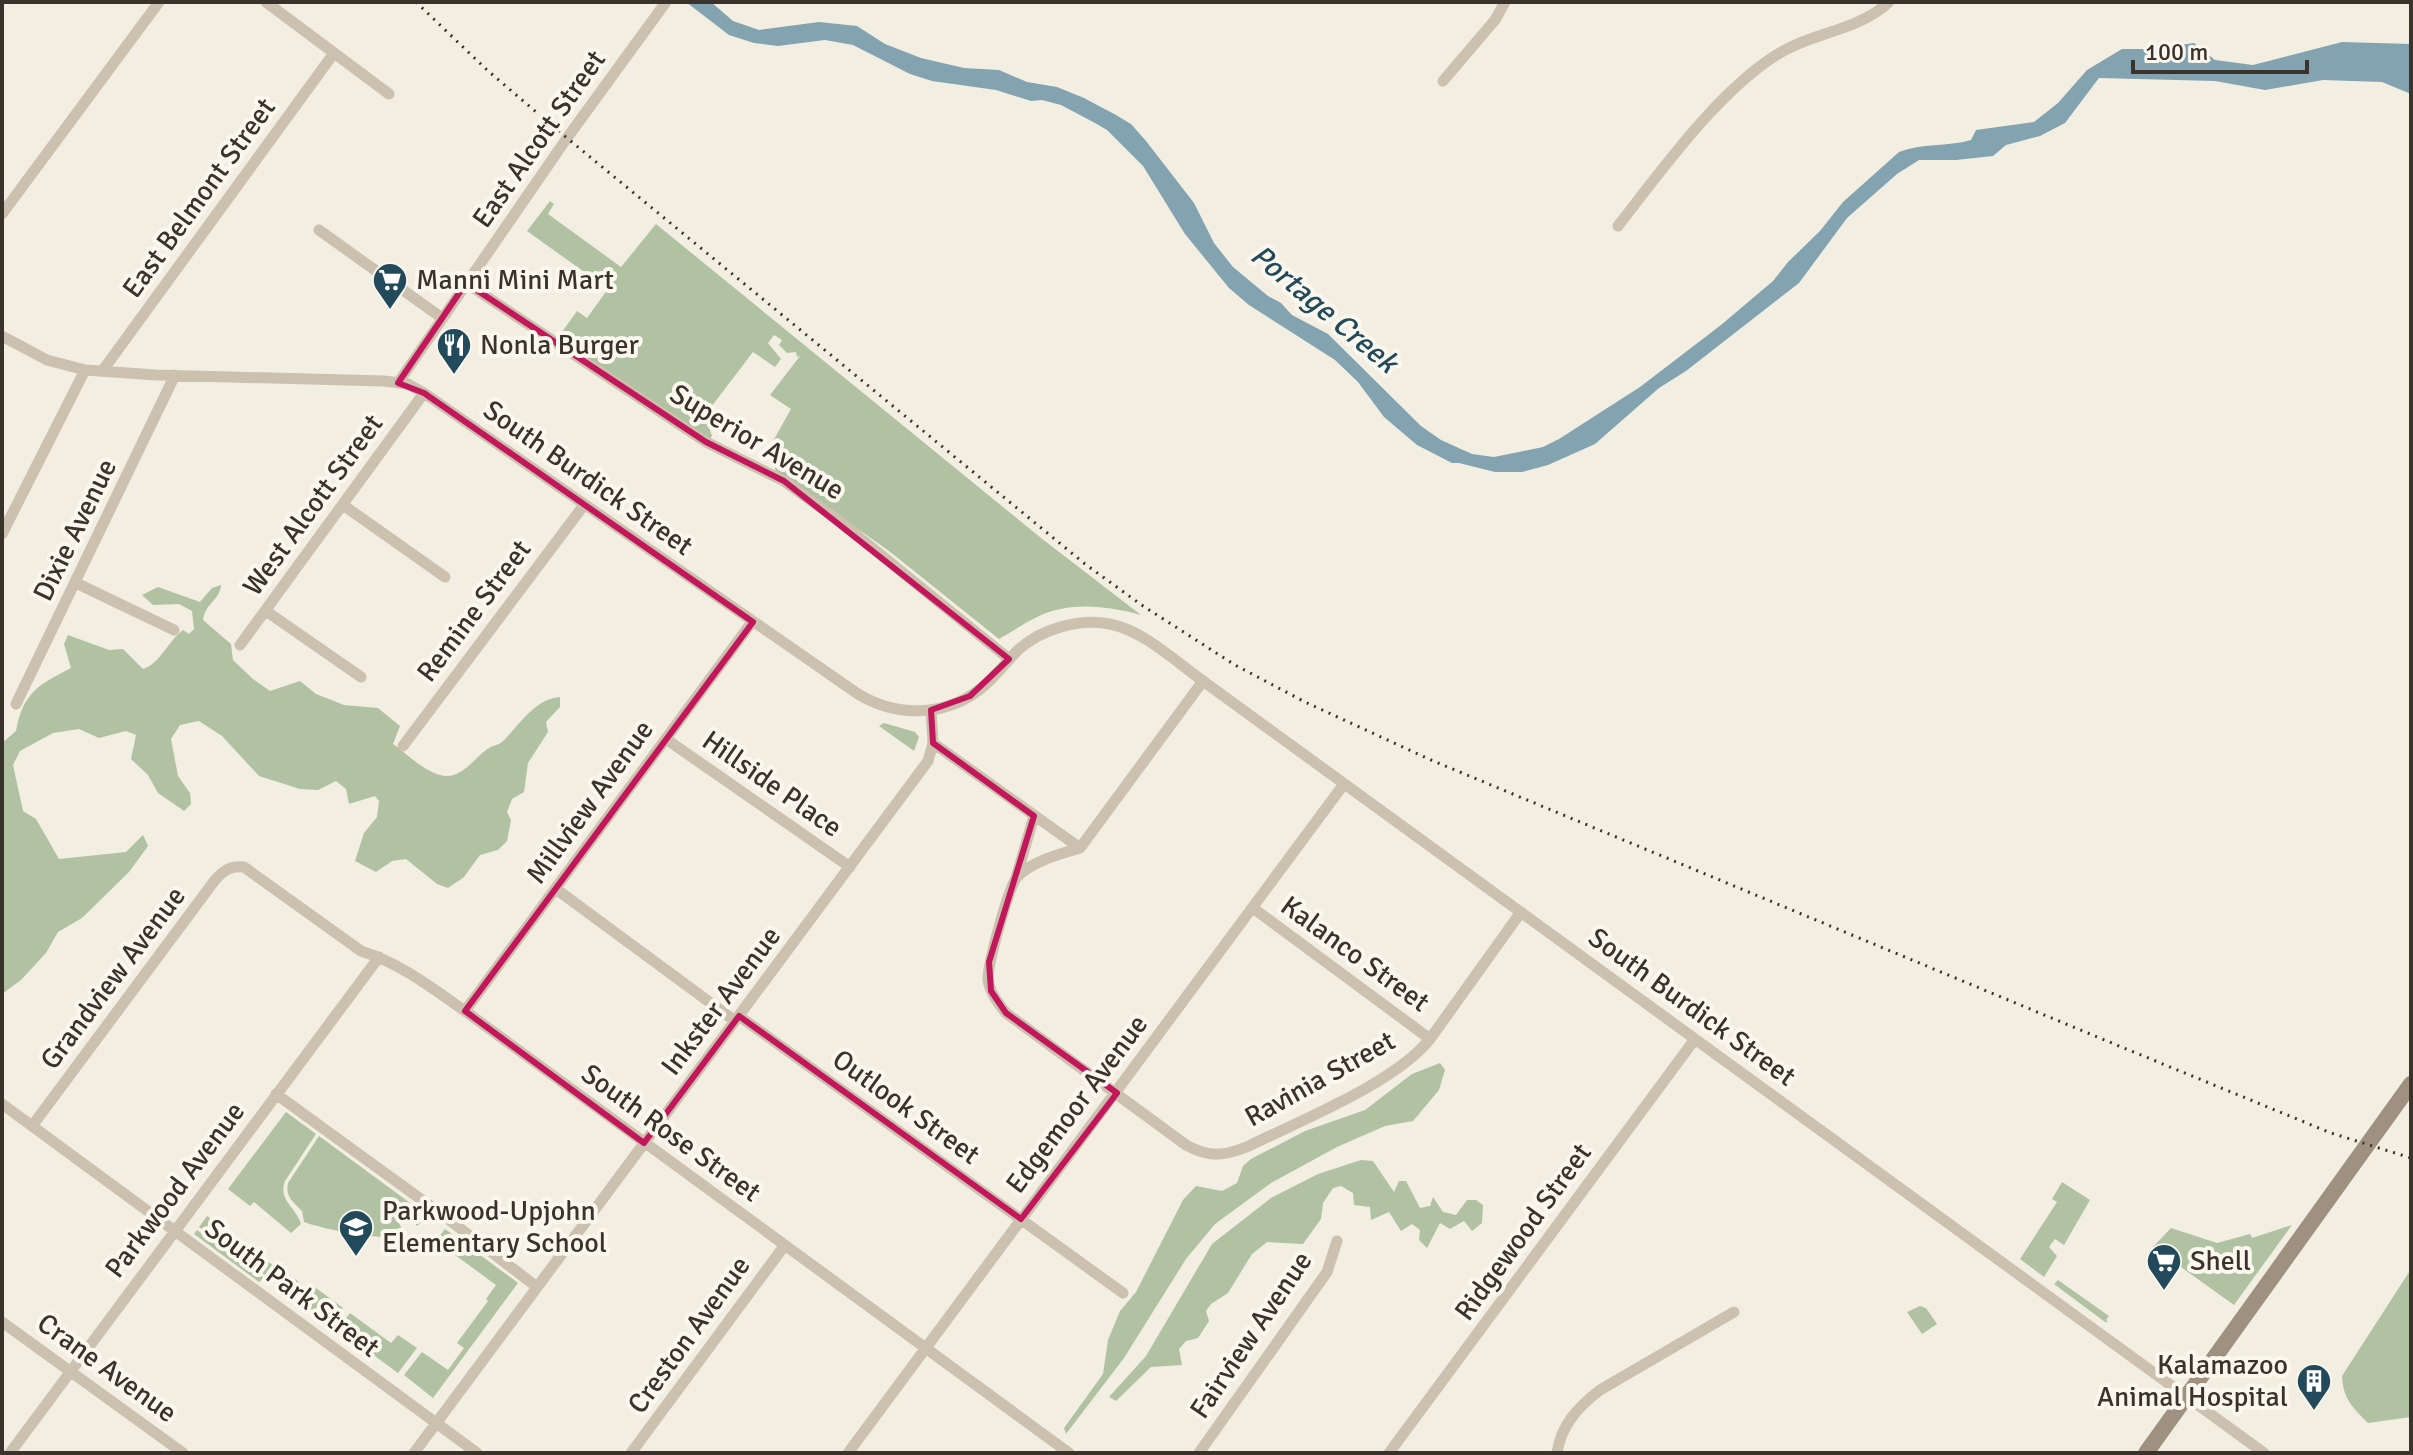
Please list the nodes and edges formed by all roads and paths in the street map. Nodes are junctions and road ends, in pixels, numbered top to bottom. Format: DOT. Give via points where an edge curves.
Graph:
graph roads {
  1 [pos="159,2"];
  2 [pos="266,2"];
  3 [pos="666,2"];
  4 [pos="1505,2"];
  5 [pos="1889,2"];
  6 [pos="334,53"];
  7 [pos="1443,81"];
  8 [pos="389,94"];
  9 [pos="2,214"];
  10 [pos="1618,226"];
  11 [pos="319,230"];
  12 [pos="466,283"];
  13 [pos="442,318"];
  14 [pos="2,336"];
  15 [pos="85,370"];
  16 [pos="103,370"];
  17 [pos="175,375"];
  18 [pos="398,383"];
  19 [pos="424,393"];
  20 [pos="343,505"];
  21 [pos="584,505"];
  22 [pos="2,534"];
  23 [pos="445,577"];
  24 [pos="76,583"];
  25 [pos="266,611"];
  26 [pos="752,622"];
  27 [pos="174,630"];
  28 [pos="240,645"];
  29 [pos="1009,659"];
  30 [pos="361,677"];
  31 [pos="1203,681"];
  32 [pos="16,704"];
  33 [pos="931,710"];
  34 [pos="666,739"];
  35 [pos="933,743"];
  36 [pos="403,746"];
  37 [pos="1344,784"];
  38 [pos="1034,816"];
  39 [pos="1080,848"];
  40 [pos="238,867"];
  41 [pos="850,867"];
  42 [pos="1016,878"];
  43 [pos="556,889"];
  44 [pos="1253,908"];
  45 [pos="1521,912"];
  46 [pos="379,957"];
  47 [pos="465,1011"];
  48 [pos="737,1019"];
  49 [pos="1430,1039"];
  50 [pos="1695,1039"];
  51 [pos="2411,1084"];
  52 [pos="1117,1093"];
  53 [pos="276,1094"];
  54 [pos="2,1104"];
  55 [pos="32,1126"];
  56 [pos="644,1143"];
  57 [pos="1021,1219"];
  58 [pos="176,1231"];
  59 [pos="1337,1241"];
  60 [pos="785,1245"];
  61 [pos="537,1287"];
  62 [pos="1123,1293"];
  63 [pos="1734,1312"];
  64 [pos="2,1322"];
  65 [pos="927,1348"];
  66 [pos="71,1371"];
  67 [pos="2187,1397"];
  68 [pos="436,1424"];
  69 [pos="1066,1452"];
  70 [pos="10,1453"];
  71 [pos="183,1453"];
  72 [pos="414,1453"];
  73 [pos="477,1453"];
  74 [pos="631,1453"];
  75 [pos="848,1453"];
  76 [pos="1199,1453"];
  77 [pos="1389,1453"];
  78 [pos="1557,1453"];
  79 [pos="2146,1453"];
  80 [pos="2264,1453"];
  1 -- 9 [label="street"];
  2 -- 6 [label="street"];
  3 -- 12 [label="street, East Alcott Street"];
  4 -- 7 [label="street"];
  5 -- 10 [label="street" via="1854,24 1800,41 1743,81 1672,156"];
  6 -- 8 [label="street"];
  6 -- 16 [label="street, East Belmont Street"];
  11 -- 13 [label="street"];
  12 -- 13 [label="street, East Alcott Street"];
  12 -- 29 [label="street, Superior Avenue" via="706,442 784,481"];
  13 -- 18 [label="street, East Alcott Street"];
  14 -- 15 [label="street, South Burdick Street" via="47,360"];
  15 -- 16 [label="street, South Burdick Street"];
  15 -- 22 [label="street"];
  16 -- 17 [label="street, South Burdick Street"];
  17 -- 18 [label="street, South Burdick Street"];
  17 -- 24 [label="street, Dixie Avenue"];
  18 -- 19 [label="street, South Burdick Street"];
  19 -- 20 [label="street, West Alcott Street"];
  19 -- 21 [label="street, South Burdick Street"];
  20 -- 23 [label="street"];
  20 -- 25 [label="street, West Alcott Street"];
  21 -- 26 [label="street, South Burdick Street"];
  21 -- 36 [label="street, Remine Street"];
  24 -- 27 [label="street"];
  24 -- 32 [label="street, Dixie Avenue"];
  25 -- 28 [label="street, West Alcott Street"];
  25 -- 30 [label="street"];
  26 -- 33 [label="street, South Burdick Street" via="873,703 911,712"];
  26 -- 34 [label="street, Millview Avenue"];
  29 -- 31 [label="street, South Burdick Street" via="1045,633 1082,623 1111,624 1130,631"];
  29 -- 33 [label="street" via="970,696"];
  31 -- 37 [label="street, South Burdick Street"];
  31 -- 39 [label="street"];
  33 -- 35 [label="street"];
  34 -- 41 [label="street, Hillside Place"];
  34 -- 43 [label="street, Millview Avenue"];
  35 -- 38 [label="street"];
  35 -- 41 [label="street, Inkster Avenue" via="928,761"];
  37 -- 44 [label="street, Edgemoor Avenue"];
  37 -- 45 [label="street, South Burdick Street"];
  38 -- 39 [label="street"];
  38 -- 42 [label="street"];
  39 -- 42 [label="street"];
  40 -- 46 [label="street, South Rose Street" via="250,870 361,951"];
  40 -- 55 [label="street, Grandview Avenue" via="215,880"];
  41 -- 48 [label="street, Inkster Avenue"];
  42 -- 52 [label="street" via="989,962 991,991 1006,1013"];
  43 -- 47 [label="street, Millview Avenue"];
  43 -- 48 [label="street, Outlook Street"];
  44 -- 49 [label="street, Kalanco Street"];
  44 -- 52 [label="street, Edgemoor Avenue"];
  45 -- 49 [label="street, Ravinia Street"];
  45 -- 50 [label="street, South Burdick Street"];
  46 -- 47 [label="street, South Rose Street"];
  46 -- 53 [label="street, Parkwood Avenue"];
  47 -- 56 [label="street, South Rose Street"];
  48 -- 56 [label="street, Inkster Avenue"];
  48 -- 57 [label="street, Outlook Street"];
  49 -- 52 [label="street, Ravinia Street" via="1413,1058 1379,1080 1249,1146 1217,1156 1186,1145"];
  50 -- 67 [label="street, South Burdick Street"];
  50 -- 77 [label="street, Ridgewood Street"];
  51 -- 67 [label="street"];
  52 -- 57 [label="street, Edgemoor Avenue"];
  53 -- 58 [label="street, Parkwood Avenue"];
  53 -- 61 [label="street"];
  54 -- 55 [label="street, South Park Street"];
  55 -- 58 [label="street, South Park Street"];
  56 -- 60 [label="street, South Rose Street"];
  56 -- 61 [label="street, Inkster Avenue"];
  57 -- 62 [label="street, Outlook Street"];
  57 -- 65 [label="street, Edgemoor Avenue"];
  58 -- 66 [label="street, Parkwood Avenue"];
  58 -- 68 [label="street, South Park Street"];
  59 -- 76 [label="street, Fairview Avenue" via="1327,1272"];
  60 -- 65 [label="street, South Rose Street"];
  60 -- 74 [label="street, Creston Avenue"];
  61 -- 68 [label="street, Inkster Avenue"];
  63 -- 78 [label="street" via="1580,1405 1566,1424"];
  64 -- 66 [label="street, Crane Avenue"];
  65 -- 69 [label="street, South Rose Street"];
  65 -- 75 [label="street, Edgemoor Avenue"];
  66 -- 70 [label="street, Parkwood Avenue"];
  66 -- 71 [label="street, Crane Avenue"];
  67 -- 79 [label="street"];
  67 -- 80 [label="street, South Burdick Street"];
  68 -- 72 [label="street, Inkster Avenue"];
  68 -- 73 [label="street, South Park Street"];
}
